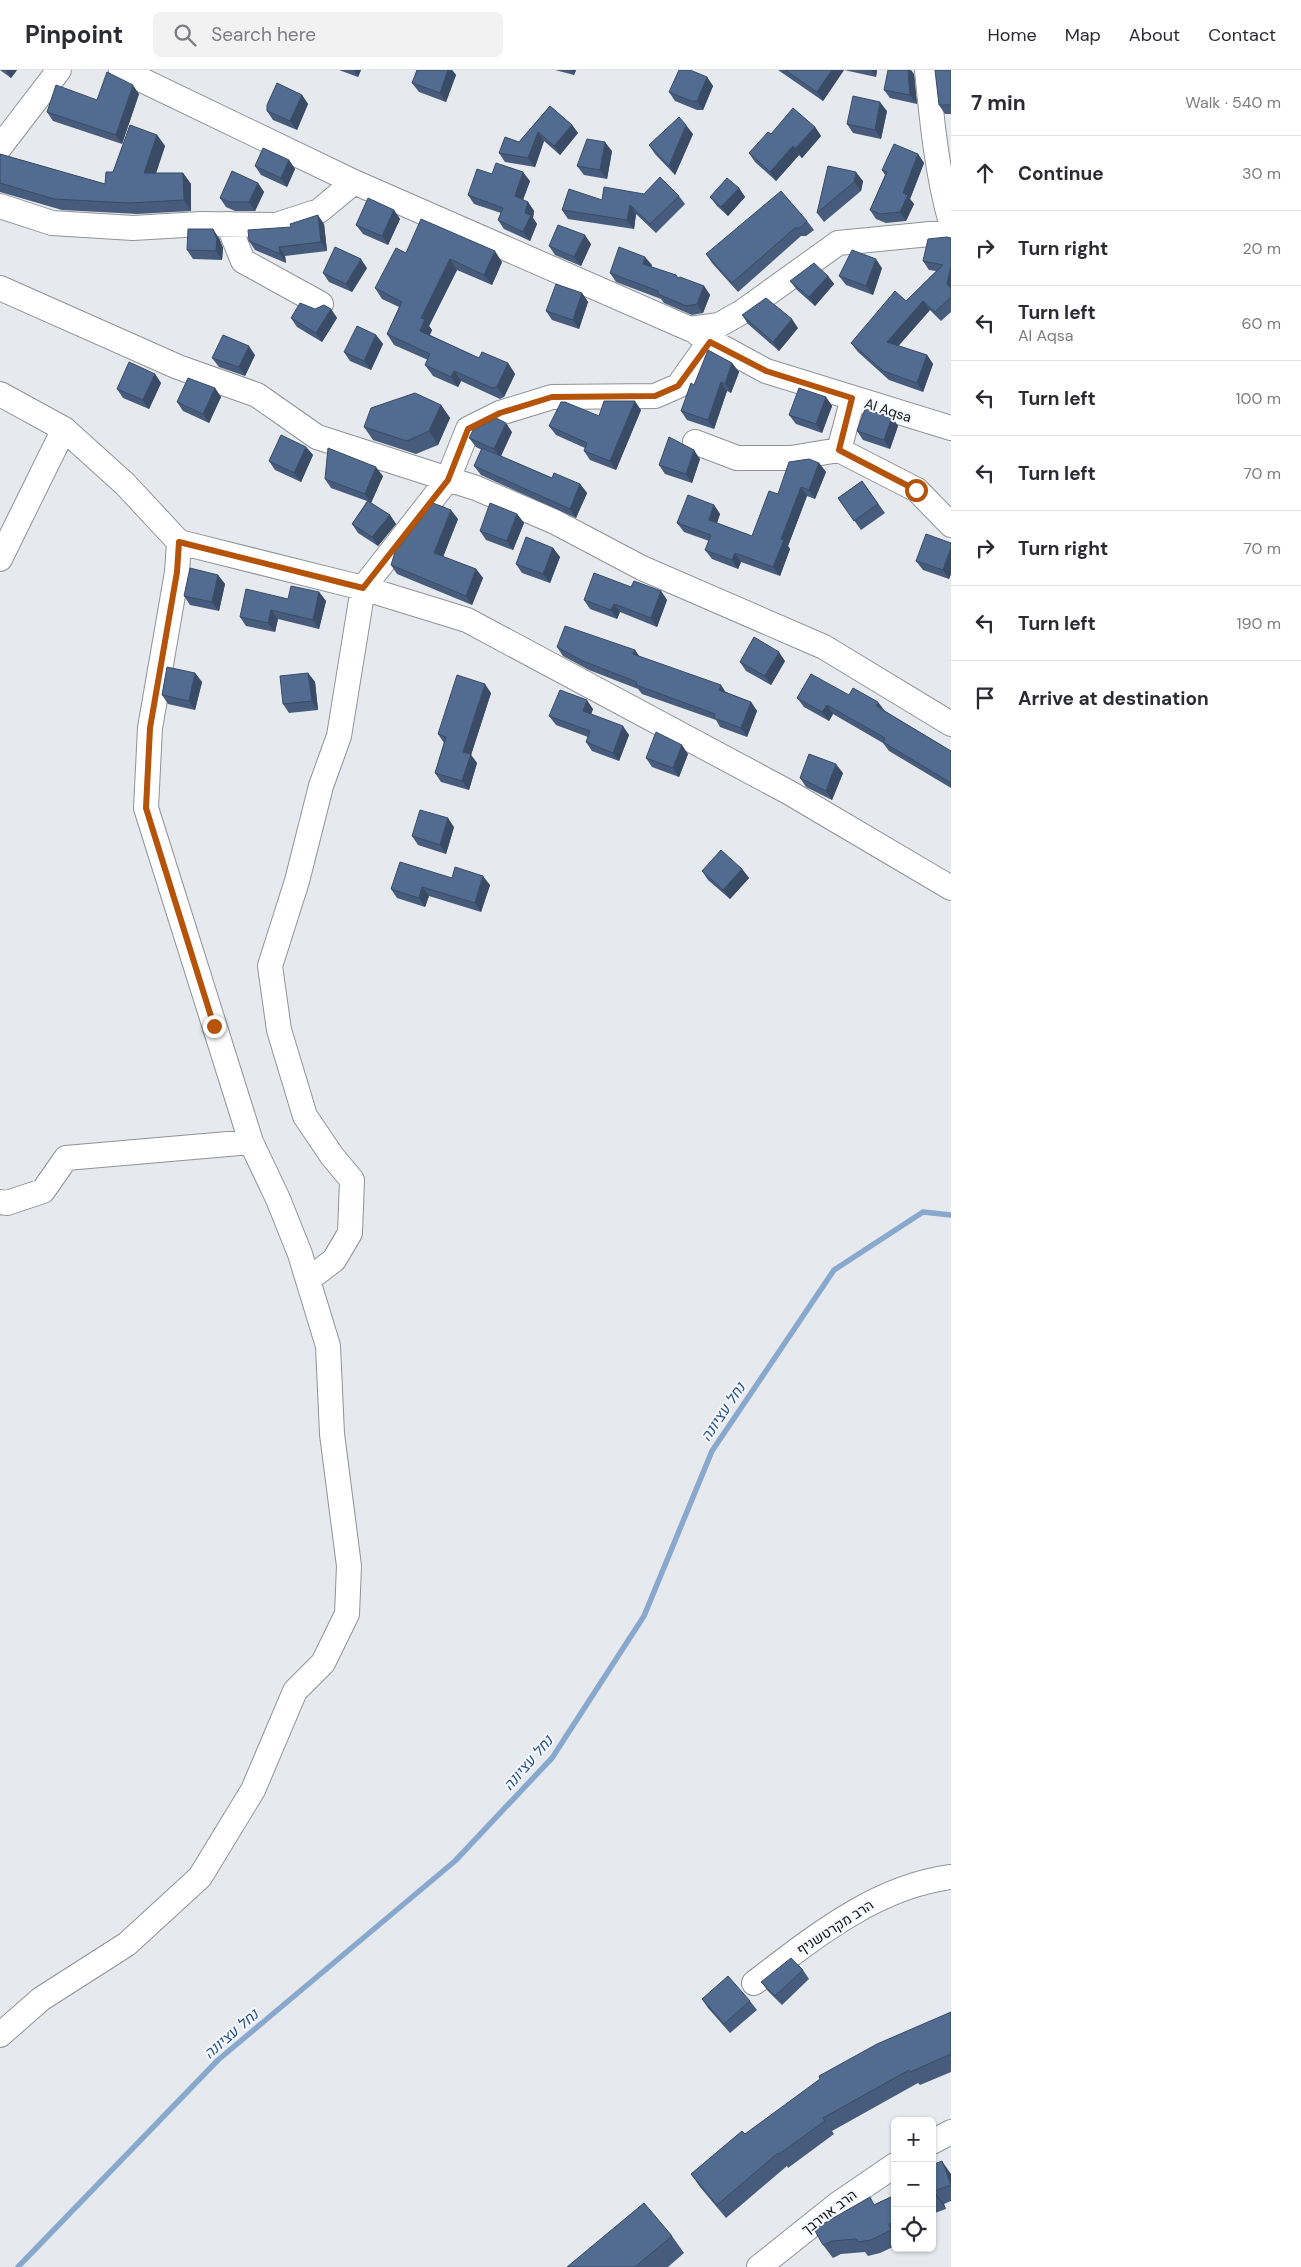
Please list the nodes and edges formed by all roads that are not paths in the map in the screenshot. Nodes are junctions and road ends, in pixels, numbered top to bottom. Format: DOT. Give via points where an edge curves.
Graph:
graph roads {
  1 [pos="59,70"];
  2 [pos="121,70"];
  3 [pos="927,70"];
  4 [pos="0,147"];
  5 [pos="354,182"];
  6 [pos="0,206"];
  7 [pos="951,223"];
  8 [pos="228,224"];
  9 [pos="951,232"];
  10 [pos="0,288"];
  11 [pos="321,304"];
  12 [pos="690,329"];
  13 [pos="710,342"];
  14 [pos="0,394"];
  15 [pos="852,398"];
  16 [pos="951,428"];
  17 [pos="64,430"];
  18 [pos="695,442"];
  19 [pos="839,450"];
  20 [pos="448,480"];
  21 [pos="951,525"];
  22 [pos="179,542"];
  23 [pos="0,559"];
  24 [pos="363,588"];
  25 [pos="951,724"];
  26 [pos="951,888"];
  27 [pos="251,1142"];
  28 [pos="0,1202"];
  29 [pos="309,1279"];
  30 [pos="951,1877"];
  31 [pos="754,1983"];
  32 [pos="0,2035"];
  33 [pos="951,2132"];
  34 [pos="936,2140"];
  35 [pos="891,2168"];
  36 [pos="767,2265"];
  1 -- 4 [label="street"];
  2 -- 5 [label="street, Al Aqsa"];
  3 -- 7 [label="street" via="942,189"];
  5 -- 8 [label="street" via="319,211 276,225"];
  5 -- 12 [label="street, Al Aqsa"];
  6 -- 8 [label="street" via="52,223 133,228"];
  8 -- 11 [label="street" via="243,261"];
  9 -- 12 [label="street" via="838,243 742,312 719,325"];
  10 -- 20 [label="street" via="178,367 257,395 317,437"];
  12 -- 13 [label="street, Al Aqsa"];
  13 -- 15 [label="street, Al Aqsa" via="766,371"];
  13 -- 20 [label="street" via="678,386 655,396 552,397 500,413 468,429"];
  14 -- 17 [label="street"];
  15 -- 16 [label="street, Al Aqsa"];
  15 -- 19 [label="street"];
  17 -- 22 [label="street" via="125,484"];
  17 -- 23 [label="street"];
  18 -- 19 [label="street" via="737,458 791,458"];
  19 -- 21 [label="street" via="916,490"];
  20 -- 24 [label="street"];
  20 -- 25 [label="street" via="476,488 554,522 642,568 824,647"];
  22 -- 24 [label="street"];
  22 -- 27 [label="street" via="177,572 150,728 146,808"];
  24 -- 26 [label="street" via="467,620 790,793"];
  24 -- 29 [label="street" via="339,736 321,786 297,881 270,966 279,1030 305,1116 352,1180 350,1233 334,1260"];
  27 -- 28 [label="street" via="66,1158 43,1191 7,1203"];
  27 -- 29 [label="street" via="278,1199"];
  29 -- 32 [label="street" via="328,1346 332,1434 349,1566 347,1614 323,1663 295,1692 253,1790 200,1876 128,1944 42,1999"];
  30 -- 31 [label="street, הרב מקרטשניף" via="929,1880 866,1904 816,1936"];
  33 -- 34 [label="street"];
  35 -- 36 [label="street, הרב אוירבך" via="838,2204"];
}
